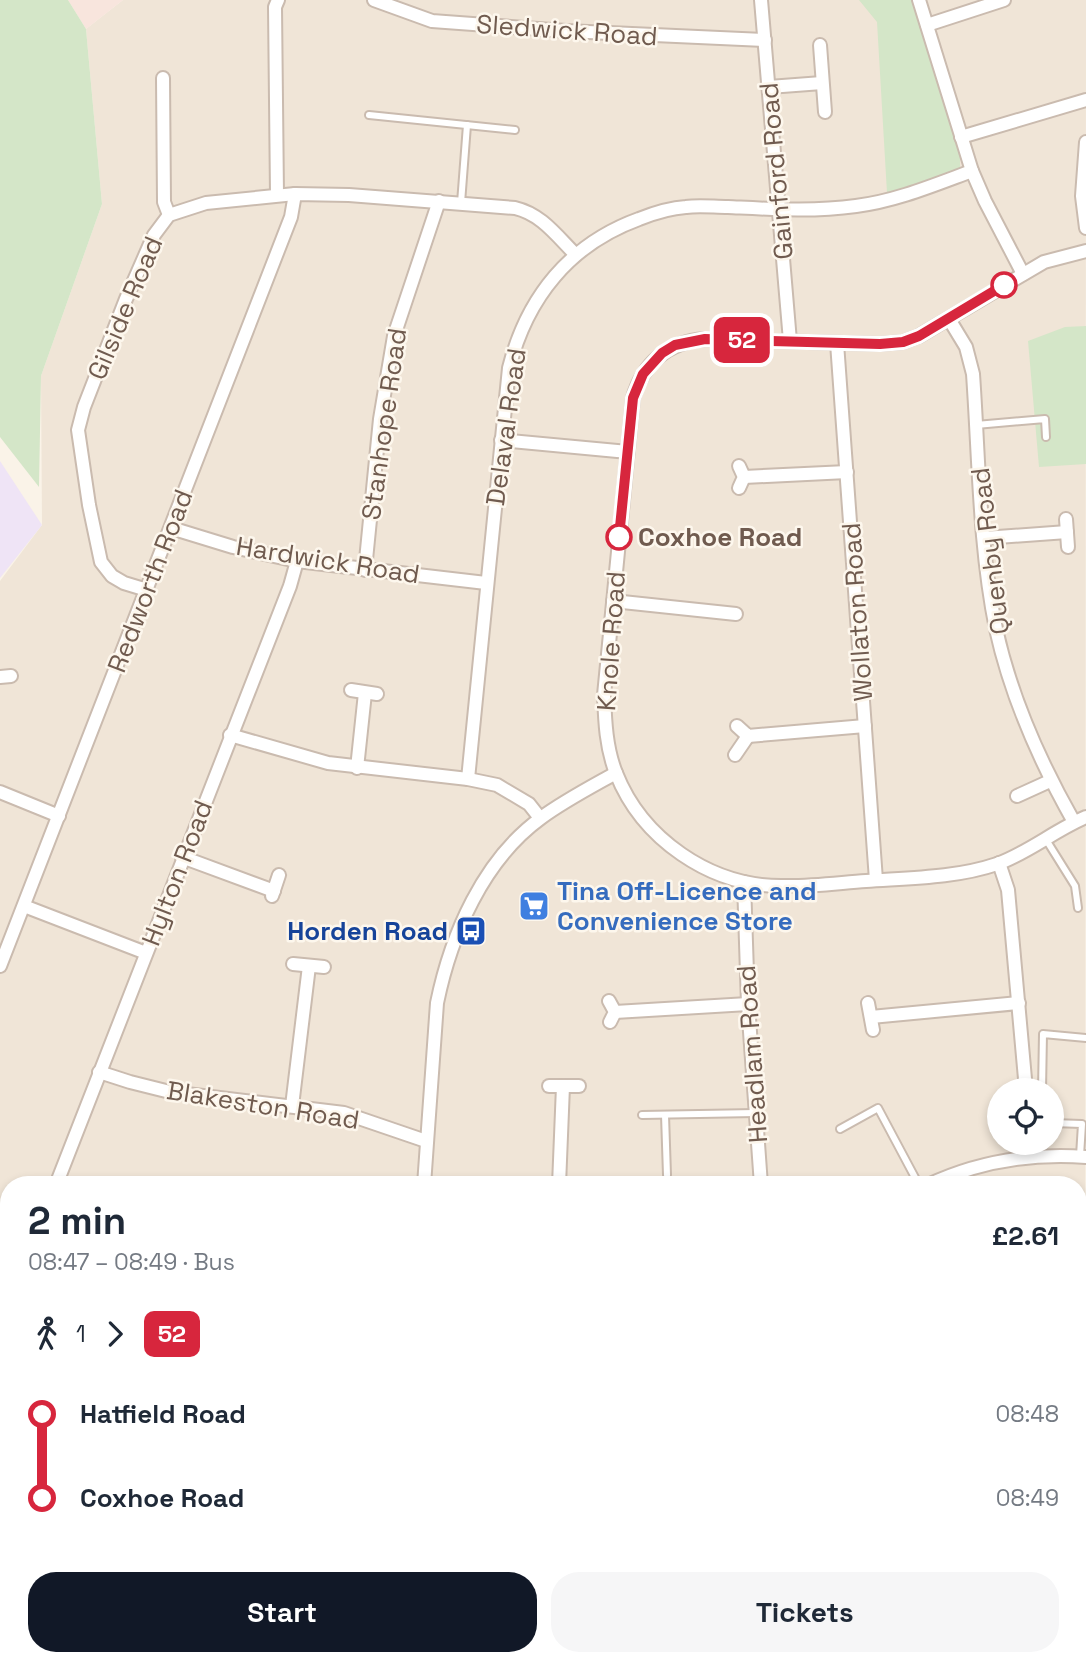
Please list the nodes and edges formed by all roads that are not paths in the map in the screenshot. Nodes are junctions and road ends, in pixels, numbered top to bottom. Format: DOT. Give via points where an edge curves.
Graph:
graph roads {
  1 [pos="278,0"];
  2 [pos="373,0"];
  3 [pos="761,0"];
  4 [pos="919,0"];
  5 [pos="1004,0"];
  6 [pos="927,25"];
  7 [pos="765,40"];
  8 [pos="820,45"];
  9 [pos="163,78"];
  10 [pos="822,83"];
  11 [pos="769,87"];
  12 [pos="1086,100"];
  13 [pos="825,112"];
  14 [pos="369,115"];
  15 [pos="467,125"];
  16 [pos="515,130"];
  17 [pos="961,137"];
  18 [pos="1083,142"];
  19 [pos="972,171"];
  20 [pos="295,194"];
  21 [pos="277,195"];
  22 [pos="439,201"];
  23 [pos="461,203"];
  24 [pos="779,209"];
  25 [pos="169,215"];
  26 [pos="1086,228"];
  27 [pos="1086,251"];
  28 [pos="575,254"];
  29 [pos="1023,274"];
  30 [pos="949,319"];
  31 [pos="790,341"];
  32 [pos="838,343"];
  33 [pos="976,425"];
  34 [pos="1046,437"];
  35 [pos="501,440"];
  36 [pos="628,452"];
  37 [pos="847,472"];
  38 [pos="741,477"];
  39 [pos="171,528"];
  40 [pos="984,538"];
  41 [pos="1068,547"];
  42 [pos="297,561"];
  43 [pos="365,569"];
  44 [pos="486,583"];
  45 [pos="146,590"];
  46 [pos="613,601"];
  47 [pos="736,614"];
  48 [pos="351,690"];
  49 [pos="737,726"];
  50 [pos="865,726"];
  51 [pos="230,735"];
  52 [pos="748,736"];
  53 [pos="735,755"];
  54 [pos="357,768"];
  55 [pos="616,773"];
  56 [pos="468,779"];
  57 [pos="1050,780"];
  58 [pos="0,792"];
  59 [pos="1017,796"];
  60 [pos="59,816"];
  61 [pos="540,818"];
  62 [pos="1080,820"];
  63 [pos="1045,838"];
  64 [pos="182,858"];
  65 [pos="999,863"];
  66 [pos="279,875"];
  67 [pos="876,880"];
  68 [pos="744,882"];
  69 [pos="24,906"];
  70 [pos="1079,908"];
  71 [pos="146,953"];
  72 [pos="293,964"];
  73 [pos="0,966"];
  74 [pos="309,966"];
  75 [pos="324,967"];
  76 [pos="868,1003"];
  77 [pos="1018,1003"];
  78 [pos="748,1004"];
  79 [pos="611,1012"];
  80 [pos="1086,1038"];
  81 [pos="99,1072"];
  82 [pos="1025,1078"];
  83 [pos="1042,1078"];
  84 [pos="548,1086"];
  85 [pos="563,1086"];
  86 [pos="579,1086"];
  87 [pos="292,1105"];
  88 [pos="756,1112"];
  89 [pos="642,1115"];
  90 [pos="665,1115"];
  91 [pos="1064,1124"];
  92 [pos="1084,1124"];
  93 [pos="839,1129"];
  94 [pos="426,1141"];
  95 [pos="1064,1154"];
  96 [pos="1012,1155"];
  97 [pos="1083,1157"];
  98 [pos="667,1175"];
  99 [pos="59,1176"];
  100 [pos="424,1176"];
  101 [pos="559,1176"];
  102 [pos="760,1176"];
  103 [pos="914,1176"];
  104 [pos="947,1176"];
  1 -- 21 [label="street"];
  2 -- 7 [label="street, Sledwick Road" via="432,21"];
  3 -- 7 [label="street, Gainford Road"];
  4 -- 6 [label="street"];
  5 -- 6 [label="street"];
  6 -- 17 [label="street"];
  7 -- 11 [label="street, Gainford Road"];
  8 -- 10 [label="street"];
  9 -- 25 [label="street" via="164,202"];
  10 -- 11 [label="street"];
  10 -- 13 [label="street"];
  11 -- 24 [label="street, Gainford Road"];
  12 -- 17 [label="street"];
  14 -- 15 [label="lane"];
  15 -- 16 [label="lane"];
  15 -- 23 [label="lane"];
  17 -- 19 [label="street"];
  18 -- 26 [label="street"];
  19 -- 24 [label="street, Delaval Road" via="888,201"];
  19 -- 29 [label="street"];
  20 -- 21 [label="street, Gilside Road"];
  20 -- 22 [label="street, Gilside Road"];
  20 -- 39 [label="street, Redworth Road" via="291,217"];
  21 -- 25 [label="street, Gilside Road" via="206,204"];
  22 -- 23 [label="street, Gilside Road"];
  22 -- 43 [label="street, Stanhope Road" via="394,336 380,418"];
  23 -- 28 [label="street, Gilside Road" via="527,211"];
  24 -- 28 [label="street, Delaval Road" via="687,206 665,210 614,229"];
  24 -- 31 [label="street, Gainford Road"];
  25 -- 45 [label="street, Gilside Road" via="154,235 126,299 78,430 101,562 112,576"];
  27 -- 29 [label="street, Knole Road" via="1044,262"];
  28 -- 35 [label="street, Delaval Road" via="548,285 522,327 509,368"];
  29 -- 30 [label="street, Knole Road"];
  30 -- 32 [label="street, Knole Road" via="903,342"];
  30 -- 33 [label="street, Quenby Road" via="971,363"];
  31 -- 32 [label="street, Knole Road"];
  31 -- 36 [label="street, Knole Road" via="705,339 683,342 662,353 637,386"];
  32 -- 37 [label="street, Wollaton Road"];
  33 -- 34 [label="lane" via="1045,419"];
  33 -- 40 [label="street, Quenby Road"];
  35 -- 36 [label="street"];
  35 -- 44 [label="street, Delaval Road"];
  36 -- 46 [label="street, Knole Road"];
  37 -- 38 [label="street"];
  37 -- 50 [label="street, Wollaton Road"];
  39 -- 42 [label="street, Hardwick Road"];
  39 -- 45 [label="street, Redworth Road"];
  40 -- 41 [label="street" via="1066,526"];
  40 -- 57 [label="street, Quenby Road" via="989,589 1005,662"];
  42 -- 43 [label="street, Hardwick Road"];
  42 -- 51 [label="street, Hylton Road"];
  43 -- 44 [label="street, Hardwick Road"];
  44 -- 56 [label="street, Delaval Road"];
  45 -- 60 [label="street, Redworth Road"];
  46 -- 47 [label="street"];
  46 -- 55 [label="street, Knole Road" via="604,695 605,726"];
  48 -- 54 [label="street" via="371,694"];
  49 -- 52 [label="street"];
  50 -- 52 [label="street"];
  50 -- 67 [label="street, Wollaton Road"];
  51 -- 54 [label="street" via="300,757"];
  51 -- 64 [label="street, Hylton Road"];
  52 -- 53 [label="street"];
  54 -- 56 [label="street"];
  55 -- 61 [label="street"];
  55 -- 68 [label="street, Knole Road" via="637,811 664,841 700,865"];
  56 -- 61 [label="street" via="513,793"];
  57 -- 59 [label="street"];
  57 -- 62 [label="street, Quenby Road"];
  58 -- 60 [label="street"];
  60 -- 69 [label="street, Redworth Road"];
  61 -- 94 [label="street" via="493,869 452,947 436,1003"];
  62 -- 63 [label="street, Knole Road"];
  63 -- 65 [label="street, Knole Road"];
  63 -- 70 [label="lane" via="1075,886"];
  64 -- 66 [label="street" via="273,894"];
  64 -- 71 [label="street, Hylton Road"];
  65 -- 67 [label="street, Knole Road" via="966,873"];
  65 -- 77 [label="street" via="1008,890"];
  67 -- 68 [label="street, Knole Road" via="780,887"];
  68 -- 78 [label="street, Headlam Road"];
  69 -- 71 [label="street"];
  69 -- 73 [label="street, Redworth Road"];
  71 -- 81 [label="street, Hylton Road"];
  72 -- 74 [label="street"];
  74 -- 75 [label="street"];
  74 -- 87 [label="street"];
  76 -- 77 [label="street" via="872,1023"];
  77 -- 82 [label="street"];
  78 -- 79 [label="street"];
  78 -- 88 [label="street, Headlam Road"];
  80 -- 83 [label="lane" via="1044,1034"];
  81 -- 87 [label="street, Blakeston Road" via="170,1091"];
  81 -- 99 [label="street, Hylton Road"];
  84 -- 85 [label="street"];
  85 -- 86 [label="street"];
  85 -- 101 [label="street"];
  87 -- 94 [label="street, Blakeston Road" via="360,1117"];
  88 -- 90 [label="lane"];
  88 -- 102 [label="street, Headlam Road"];
  89 -- 90 [label="lane"];
  90 -- 98 [label="lane"];
  91 -- 92 [label="lane"];
  92 -- 97 [label="lane"];
  93 -- 103 [label="lane" via="878,1108"];
  94 -- 100 [label="street"];
  95 -- 97 [label="street"];
  96 -- 104 [label="street"];
}
